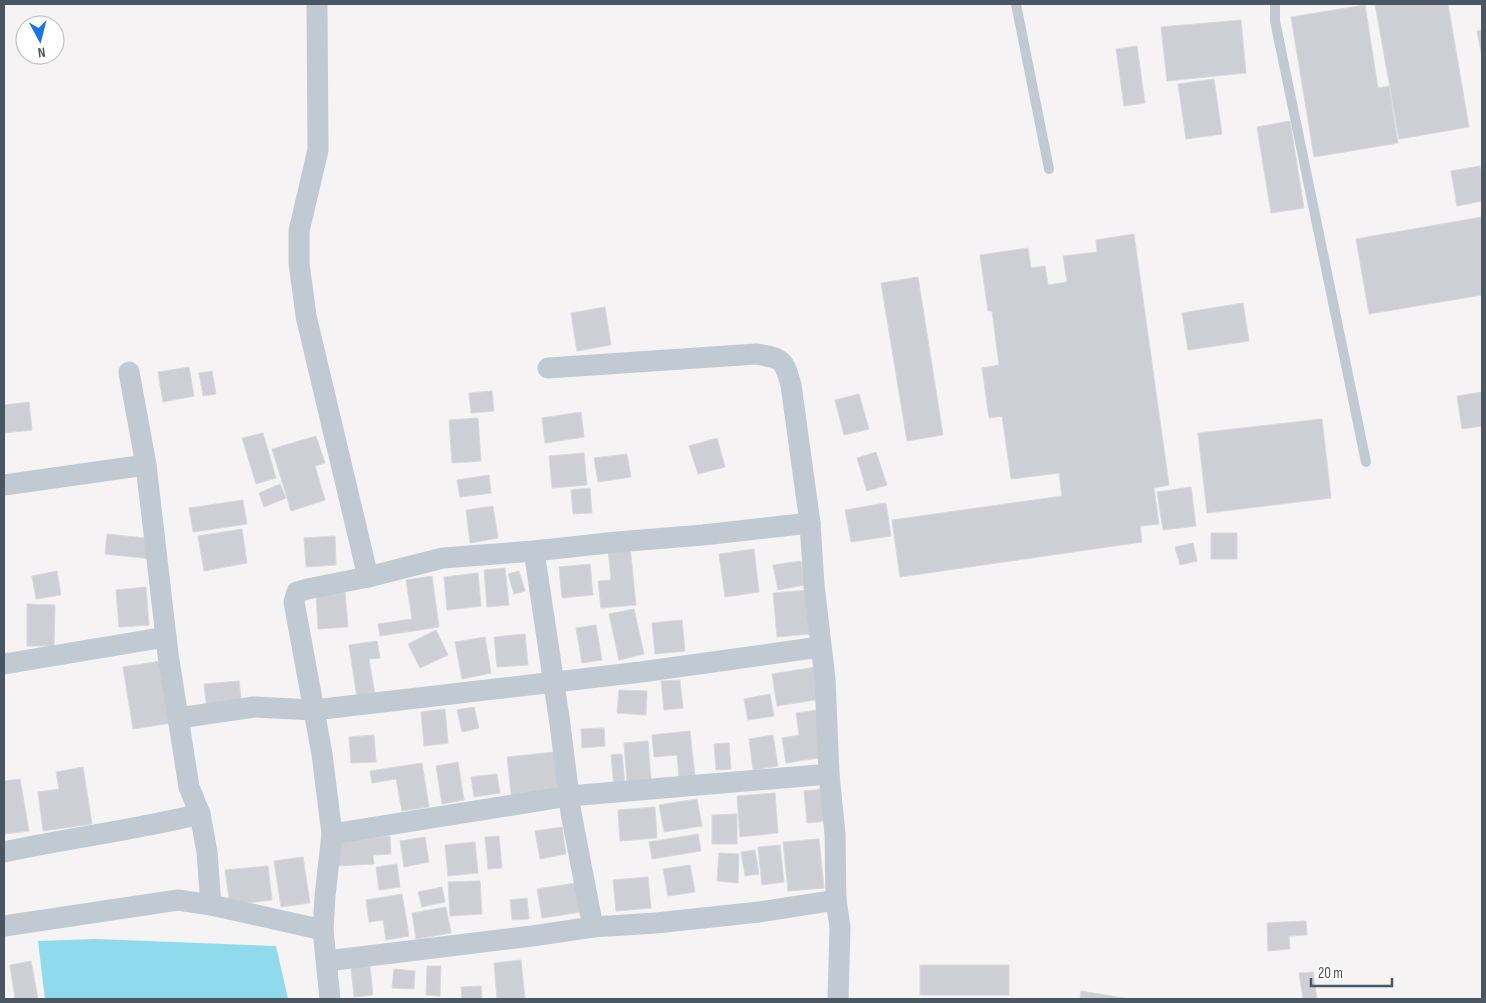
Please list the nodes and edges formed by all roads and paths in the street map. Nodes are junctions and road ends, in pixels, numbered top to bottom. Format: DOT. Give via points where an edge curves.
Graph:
graph roads {
  1 [pos="318,4"];
  2 [pos="1016,4"];
  3 [pos="1275,4"];
  4 [pos="1049,169"];
  5 [pos="548,368"];
  6 [pos="129,372"];
  7 [pos="1366,462"];
  8 [pos="146,465"];
  9 [pos="4,485"];
  10 [pos="810,523"];
  11 [pos="534,552"];
  12 [pos="368,577"];
  13 [pos="166,637"];
  14 [pos="820,647"];
  15 [pos="4,664"];
  16 [pos="554,683"];
  17 [pos="314,710"];
  18 [pos="179,718"];
  19 [pos="829,774"];
  20 [pos="569,796"];
  21 [pos="200,814"];
  22 [pos="332,834"];
  23 [pos="4,852"];
  24 [pos="836,900"];
  25 [pos="211,905"];
  26 [pos="4,926"];
  27 [pos="593,927"];
  28 [pos="323,930"];
  29 [pos="327,961"];
  30 [pos="330,999"];
  31 [pos="838,999"];
  1 -- 12 [label="street" via="318,150 299,231 299,263 306,316"];
  2 -- 4 [label="lane"];
  3 -- 7 [label="lane" via="1275,21"];
  5 -- 10 [label="street" via="756,354 775,356 785,366 791,386"];
  6 -- 8 [label="street"];
  8 -- 9 [label="street"];
  8 -- 13 [label="street"];
  10 -- 11 [label="street"];
  10 -- 14 [label="street"];
  11 -- 12 [label="street" via="443,558"];
  11 -- 16 [label="street"];
  12 -- 17 [label="street" via="297,592 294,602"];
  13 -- 15 [label="street"];
  13 -- 18 [label="street"];
  14 -- 16 [label="street"];
  14 -- 19 [label="street" via="825,679"];
  16 -- 17 [label="street"];
  16 -- 20 [label="street"];
  17 -- 18 [label="street" via="254,707"];
  17 -- 22 [label="street"];
  18 -- 21 [label="street" via="189,787"];
  19 -- 20 [label="street"];
  19 -- 24 [label="street" via="835,834"];
  20 -- 22 [label="street"];
  20 -- 27 [label="street"];
  21 -- 23 [label="street"];
  21 -- 25 [label="street"];
  22 -- 28 [label="street"];
  24 -- 27 [label="street" via="740,914"];
  24 -- 31 [label="street" via="840,927"];
  25 -- 26 [label="street" via="178,900"];
  25 -- 28 [label="street"];
  27 -- 29 [label="street"];
  28 -- 29 [label="street"];
  29 -- 30 [label="street"];
}
